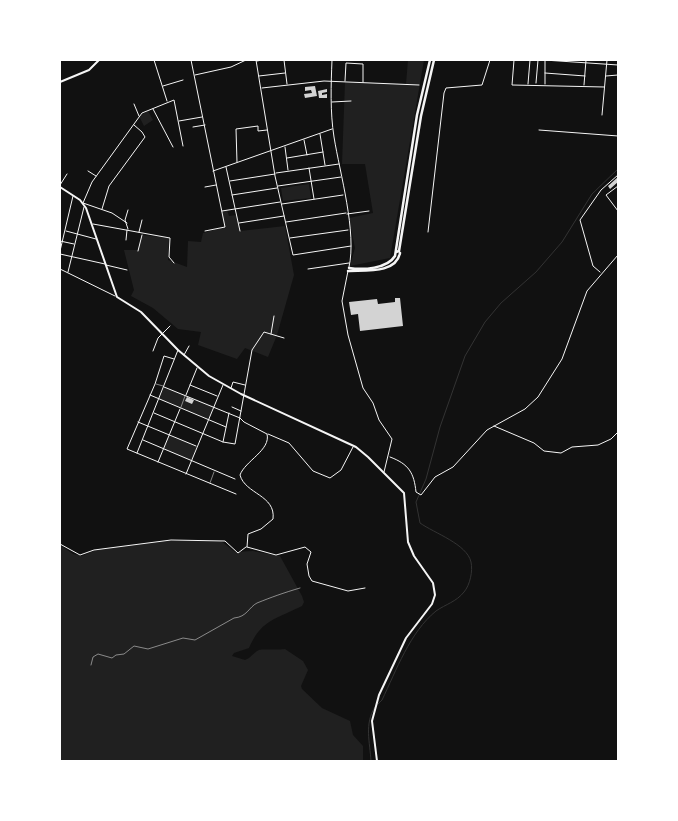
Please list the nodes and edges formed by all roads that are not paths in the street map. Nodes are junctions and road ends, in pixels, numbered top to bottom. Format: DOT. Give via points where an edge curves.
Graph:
graph roads {
  1 [pos="99,60"];
  2 [pos="154,60"];
  3 [pos="191,60"];
  4 [pos="246,60"];
  5 [pos="256,60"];
  6 [pos="262,60"];
  7 [pos="284,60"];
  8 [pos="332,60"];
  9 [pos="432,60"];
  10 [pos="463,60"];
  11 [pos="478,60"];
  12 [pos="490,60"];
  13 [pos="514,60"];
  14 [pos="530,60"];
  15 [pos="538,60"];
  16 [pos="545,60"];
  17 [pos="607,60"];
  18 [pos="586,61"];
  19 [pos="607,64"];
  20 [pos="618,65"];
  21 [pos="285,72"];
  22 [pos="545,73"];
  23 [pos="195,75"];
  24 [pos="259,76"];
  25 [pos="585,76"];
  26 [pos="605,76"];
  27 [pos="618,76"];
  28 [pos="183,80"];
  29 [pos="60,81"];
  30 [pos="330,81"];
  31 [pos="345,82"];
  32 [pos="363,83"];
  33 [pos="528,84"];
  34 [pos="536,84"];
  35 [pos="287,85"];
  36 [pos="419,85"];
  37 [pos="545,85"];
  38 [pos="584,86"];
  39 [pos="604,86"];
  40 [pos="162,87"];
  41 [pos="261,88"];
  42 [pos="351,101"];
  43 [pos="167,102"];
  44 [pos="331,102"];
  45 [pos="134,104"];
  46 [pos="152,108"];
  47 [pos="602,115"];
  48 [pos="139,116"];
  49 [pos="204,117"];
  50 [pos="178,121"];
  51 [pos="134,125"];
  52 [pos="206,125"];
  53 [pos="194,127"];
  54 [pos="333,129"];
  55 [pos="268,130"];
  56 [pos="539,130"];
  57 [pos="320,133"];
  58 [pos="618,136"];
  59 [pos="304,139"];
  60 [pos="183,146"];
  61 [pos="285,146"];
  62 [pos="173,147"];
  63 [pos="272,150"];
  64 [pos="323,152"];
  65 [pos="307,155"];
  66 [pos="286,158"];
  67 [pos="237,163"];
  68 [pos="340,164"];
  69 [pos="226,166"];
  70 [pos="325,166"];
  71 [pos="309,168"];
  72 [pos="88,171"];
  73 [pos="212,171"];
  74 [pos="288,171"];
  75 [pos="275,173"];
  76 [pos="67,174"];
  77 [pos="618,175"];
  78 [pos="96,176"];
  79 [pos="342,177"];
  80 [pos="230,181"];
  81 [pos="311,182"];
  82 [pos="216,185"];
  83 [pos="60,186"];
  84 [pos="618,186"];
  85 [pos="205,187"];
  86 [pos="278,187"];
  87 [pos="60,192"];
  88 [pos="344,195"];
  89 [pos="73,196"];
  90 [pos="232,196"];
  91 [pos="314,200"];
  92 [pos="281,202"];
  93 [pos="84,204"];
  94 [pos="282,205"];
  95 [pos="102,209"];
  96 [pos="235,209"];
  97 [pos="128,210"];
  98 [pos="369,210"];
  99 [pos="221,211"];
  100 [pos="618,211"];
  101 [pos="83,212"];
  102 [pos="347,213"];
  103 [pos="89,215"];
  104 [pos="284,216"];
  105 [pos="142,220"];
  106 [pos="286,222"];
  107 [pos="238,223"];
  108 [pos="92,224"];
  109 [pos="127,224"];
  110 [pos="350,229"];
  111 [pos="128,230"];
  112 [pos="65,231"];
  113 [pos="240,231"];
  114 [pos="205,232"];
  115 [pos="428,232"];
  116 [pos="139,233"];
  117 [pos="78,234"];
  118 [pos="142,234"];
  119 [pos="290,238"];
  120 [pos="97,239"];
  121 [pos="126,240"];
  122 [pos="401,241"];
  123 [pos="61,242"];
  124 [pos="75,244"];
  125 [pos="352,246"];
  126 [pos="138,250"];
  127 [pos="396,251"];
  128 [pos="60,253"];
  129 [pos="618,255"];
  130 [pos="72,256"];
  131 [pos="174,263"];
  132 [pos="350,263"];
  133 [pos="105,264"];
  134 [pos="60,269"];
  135 [pos="308,269"];
  136 [pos="348,269"];
  137 [pos="127,270"];
  138 [pos="68,272"];
  139 [pos="602,273"];
  140 [pos="116,296"];
  141 [pos="274,316"];
  142 [pos="170,326"];
  143 [pos="161,334"];
  144 [pos="270,334"];
  145 [pos="284,338"];
  146 [pos="189,346"];
  147 [pos="153,350"];
  148 [pos="178,350"];
  149 [pos="183,355"];
  150 [pos="174,359"];
  151 [pos="197,368"];
  152 [pos="155,384"];
  153 [pos="223,384"];
  154 [pos="190,385"];
  155 [pos="245,385"];
  156 [pos="164,387"];
  157 [pos="230,389"];
  158 [pos="150,395"];
  159 [pos="186,395"];
  160 [pos="218,396"];
  161 [pos="243,396"];
  162 [pos="159,399"];
  163 [pos="214,406"];
  164 [pos="232,407"];
  165 [pos="180,408"];
  166 [pos="241,411"];
  167 [pos="154,413"];
  168 [pos="229,413"];
  169 [pos="240,418"];
  170 [pos="208,419"];
  171 [pos="137,422"];
  172 [pos="175,422"];
  173 [pos="148,426"];
  174 [pos="494,426"];
  175 [pos="226,427"];
  176 [pos="618,432"];
  177 [pos="202,434"];
  178 [pos="267,434"];
  179 [pos="169,435"];
  180 [pos="142,440"];
  181 [pos="223,442"];
  182 [pos="197,446"];
  183 [pos="353,446"];
  184 [pos="164,449"];
  185 [pos="137,454"];
  186 [pos="389,457"];
  187 [pos="191,460"];
  188 [pos="158,462"];
  189 [pos="215,470"];
  190 [pos="384,472"];
  191 [pos="186,474"];
  192 [pos="235,479"];
  193 [pos="209,484"];
  194 [pos="236,494"];
  195 [pos="60,544"];
  196 [pos="247,547"];
  197 [pos="365,588"];
  198 [pos="377,761"];
  1 -- 29 [label="main road" via="89,70"];
  2 -- 40 [label="street"];
  3 -- 23 [label="street"];
  4 -- 23 [label="street"];
  5 -- 6 [label="street"];
  5 -- 24 [label="street"];
  7 -- 21 [label="street"];
  8 -- 30 [label="street"];
  9 -- 122 [label="main road"];
  9 -- 127 [label="main road" via="417,115"];
  10 -- 11 [label="street"];
  12 -- 115 [label="street" via="482,85 446,88"];
  13 -- 33 [label="street" via="512,85"];
  14 -- 33 [label="street"];
  15 -- 34 [label="street"];
  16 -- 18 [label="street"];
  16 -- 22 [label="street"];
  17 -- 19 [label="street"];
  18 -- 19 [label="street"];
  18 -- 25 [label="street"];
  19 -- 20 [label="street"];
  19 -- 26 [label="street"];
  21 -- 24 [label="street"];
  21 -- 35 [label="street"];
  22 -- 25 [label="street"];
  22 -- 37 [label="street"];
  23 -- 49 [label="street"];
  24 -- 41 [label="street"];
  25 -- 38 [label="street"];
  26 -- 27 [label="street"];
  26 -- 39 [label="street"];
  28 -- 40 [label="street"];
  30 -- 31 [label="street"];
  30 -- 35 [label="street"];
  30 -- 44 [label="street"];
  31 -- 32 [label="street"];
  31 -- 32 [label="street" via="346,63 364,64"];
  32 -- 36 [label="street"];
  33 -- 34 [label="street"];
  34 -- 37 [label="street"];
  35 -- 41 [label="street"];
  37 -- 38 [label="street"];
  38 -- 39 [label="street"];
  39 -- 47 [label="street"];
  40 -- 43 [label="street"];
  41 -- 55 [label="street"];
  42 -- 44 [label="street"];
  43 -- 46 [label="street"];
  43 -- 50 [label="street" via="174,100"];
  44 -- 54 [label="street"];
  45 -- 48 [label="street"];
  46 -- 48 [label="street"];
  46 -- 62 [label="street"];
  48 -- 51 [label="street"];
  49 -- 50 [label="street"];
  49 -- 52 [label="street"];
  50 -- 60 [label="street"];
  51 -- 78 [label="street"];
  51 -- 95 [label="street" via="145,137 109,186"];
  52 -- 53 [label="street"];
  52 -- 73 [label="street"];
  54 -- 57 [label="street"];
  54 -- 68 [label="street"];
  55 -- 63 [label="street"];
  55 -- 67 [label="street" via="258,131 258,126 236,129"];
  56 -- 58 [label="street"];
  57 -- 59 [label="street"];
  57 -- 64 [label="street"];
  59 -- 61 [label="street"];
  59 -- 65 [label="street"];
  61 -- 63 [label="street"];
  61 -- 66 [label="street"];
  63 -- 67 [label="street"];
  63 -- 75 [label="street"];
  64 -- 65 [label="street"];
  64 -- 70 [label="street"];
  65 -- 66 [label="street"];
  66 -- 74 [label="street"];
  67 -- 69 [label="street"];
  68 -- 70 [label="street"];
  68 -- 79 [label="street"];
  69 -- 73 [label="street"];
  69 -- 80 [label="street"];
  70 -- 71 [label="street"];
  71 -- 74 [label="street"];
  71 -- 81 [label="street"];
  72 -- 78 [label="street"];
  73 -- 82 [label="street"];
  74 -- 75 [label="street"];
  75 -- 80 [label="street"];
  75 -- 86 [label="street"];
  76 -- 83 [label="street"];
  77 -- 139 [label="street" via="602,190 580,220 592,266"];
  78 -- 93 [label="street"];
  79 -- 81 [label="street"];
  79 -- 88 [label="street"];
  80 -- 90 [label="street"];
  81 -- 86 [label="street"];
  81 -- 91 [label="street"];
  82 -- 85 [label="street"];
  82 -- 99 [label="street"];
  83 -- 87 [label="street"];
  83 -- 89 [label="main road"];
  84 -- 100 [label="street" via="606,195"];
  86 -- 90 [label="street"];
  86 -- 92 [label="street"];
  88 -- 91 [label="street"];
  88 -- 102 [label="street"];
  89 -- 93 [label="main road"];
  89 -- 112 [label="street"];
  90 -- 96 [label="street"];
  91 -- 94 [label="street"];
  92 -- 94 [label="street"];
  92 -- 96 [label="street"];
  93 -- 95 [label="street"];
  93 -- 101 [label="street"];
  93 -- 103 [label="main road"];
  94 -- 104 [label="street"];
  95 -- 109 [label="street"];
  96 -- 99 [label="street"];
  96 -- 107 [label="street"];
  97 -- 109 [label="street"];
  98 -- 102 [label="street"];
  99 -- 114 [label="street" via="225,227"];
  101 -- 103 [label="street"];
  101 -- 117 [label="street"];
  102 -- 106 [label="street"];
  102 -- 110 [label="street"];
  103 -- 108 [label="main road"];
  104 -- 106 [label="street"];
  104 -- 107 [label="street"];
  105 -- 116 [label="street"];
  106 -- 119 [label="street"];
  107 -- 113 [label="street"];
  108 -- 111 [label="street"];
  108 -- 120 [label="main road"];
  109 -- 111 [label="street"];
  110 -- 119 [label="street"];
  110 -- 125 [label="street"];
  111 -- 116 [label="street"];
  111 -- 121 [label="street"];
  112 -- 117 [label="street"];
  112 -- 123 [label="street"];
  116 -- 118 [label="street"];
  117 -- 120 [label="street"];
  117 -- 124 [label="street"];
  118 -- 126 [label="street"];
  118 -- 131 [label="street" via="170,238 169,257"];
  119 -- 125 [label="street" via="293,255"];
  120 -- 133 [label="main road"];
  122 -- 127 [label="main road" via="399,252"];
  122 -- 136 [label="main road" via="399,258 391,266"];
  123 -- 124 [label="street"];
  123 -- 128 [label="street"];
  124 -- 130 [label="street"];
  125 -- 132 [label="street"];
  127 -- 136 [label="main road" via="384,266"];
  128 -- 130 [label="street"];
  129 -- 139 [label="street"];
  130 -- 133 [label="street"];
  130 -- 138 [label="street"];
  132 -- 135 [label="street"];
  132 -- 136 [label="street"];
  133 -- 137 [label="street"];
  133 -- 140 [label="main road"];
  134 -- 138 [label="street"];
  136 -- 186 [label="street" via="342,302 345,320 363,388 379,420 392,437"];
  138 -- 140 [label="street"];
  139 -- 174 [label="street" via="587,291 562,359 538,396 525,409"];
  140 -- 143 [label="main road" via="141,312"];
  141 -- 144 [label="street"];
  142 -- 143 [label="street"];
  143 -- 147 [label="street"];
  143 -- 148 [label="main road"];
  144 -- 145 [label="street"];
  144 -- 155 [label="street" via="261,334 254,345"];
  146 -- 149 [label="street"];
  148 -- 149 [label="main road"];
  148 -- 150 [label="street"];
  149 -- 151 [label="main road"];
  150 -- 152 [label="street" via="164,356"];
  150 -- 156 [label="street"];
  151 -- 153 [label="main road"];
  151 -- 154 [label="street"];
  152 -- 156 [label="street"];
  152 -- 158 [label="street"];
  153 -- 157 [label="main road"];
  153 -- 160 [label="street"];
  154 -- 159 [label="street"];
  154 -- 160 [label="street"];
  155 -- 157 [label="street" via="233,382"];
  155 -- 161 [label="street"];
  156 -- 159 [label="street"];
  156 -- 162 [label="street"];
  157 -- 161 [label="main road"];
  158 -- 162 [label="street"];
  158 -- 171 [label="street"];
  159 -- 163 [label="street"];
  159 -- 165 [label="street"];
  160 -- 163 [label="street"];
  161 -- 166 [label="street"];
  161 -- 183 [label="main road"];
  162 -- 165 [label="street"];
  162 -- 167 [label="street"];
  163 -- 168 [label="street"];
  163 -- 170 [label="street"];
  164 -- 166 [label="street"];
  165 -- 170 [label="street"];
  165 -- 172 [label="street"];
  166 -- 169 [label="street"];
  167 -- 172 [label="street"];
  167 -- 173 [label="street"];
  168 -- 169 [label="street"];
  168 -- 175 [label="street"];
  169 -- 178 [label="street"];
  169 -- 181 [label="street" via="235,444"];
  170 -- 175 [label="street"];
  170 -- 177 [label="street"];
  171 -- 173 [label="street"];
  171 -- 185 [label="street" via="126,449"];
  172 -- 177 [label="street"];
  172 -- 179 [label="street"];
  173 -- 179 [label="street"];
  173 -- 180 [label="street"];
  174 -- 176 [label="street" via="534,442 544,451 561,453 579,445 598,445"];
  174 -- 186 [label="street" via="453,467 435,477 421,496 417,494 410,468"];
  175 -- 181 [label="street"];
  177 -- 181 [label="street"];
  177 -- 182 [label="street"];
  178 -- 183 [label="street" via="289,443 313,471 330,478 341,470"];
  178 -- 196 [label="street" via="264,446 240,475 268,502 273,519 248,534"];
  179 -- 182 [label="street"];
  179 -- 184 [label="street"];
  180 -- 184 [label="street"];
  180 -- 185 [label="street"];
  182 -- 187 [label="street"];
  183 -- 190 [label="main road"];
  184 -- 187 [label="street"];
  184 -- 188 [label="street"];
  185 -- 188 [label="street"];
  186 -- 190 [label="street"];
  187 -- 189 [label="street"];
  187 -- 191 [label="street"];
  188 -- 191 [label="street"];
  189 -- 192 [label="street"];
  189 -- 193 [label="street"];
  190 -- 198 [label="main road" via="404,493 408,542 435,592 432,604 406,638 378,701 372,726"];
  191 -- 193 [label="street"];
  193 -- 194 [label="street"];
  195 -- 196 [label="street" via="80,555 152,541 224,541 238,553"];
  196 -- 197 [label="street" via="276,555 305,547 310,552 307,564 312,581 348,591"];
}
